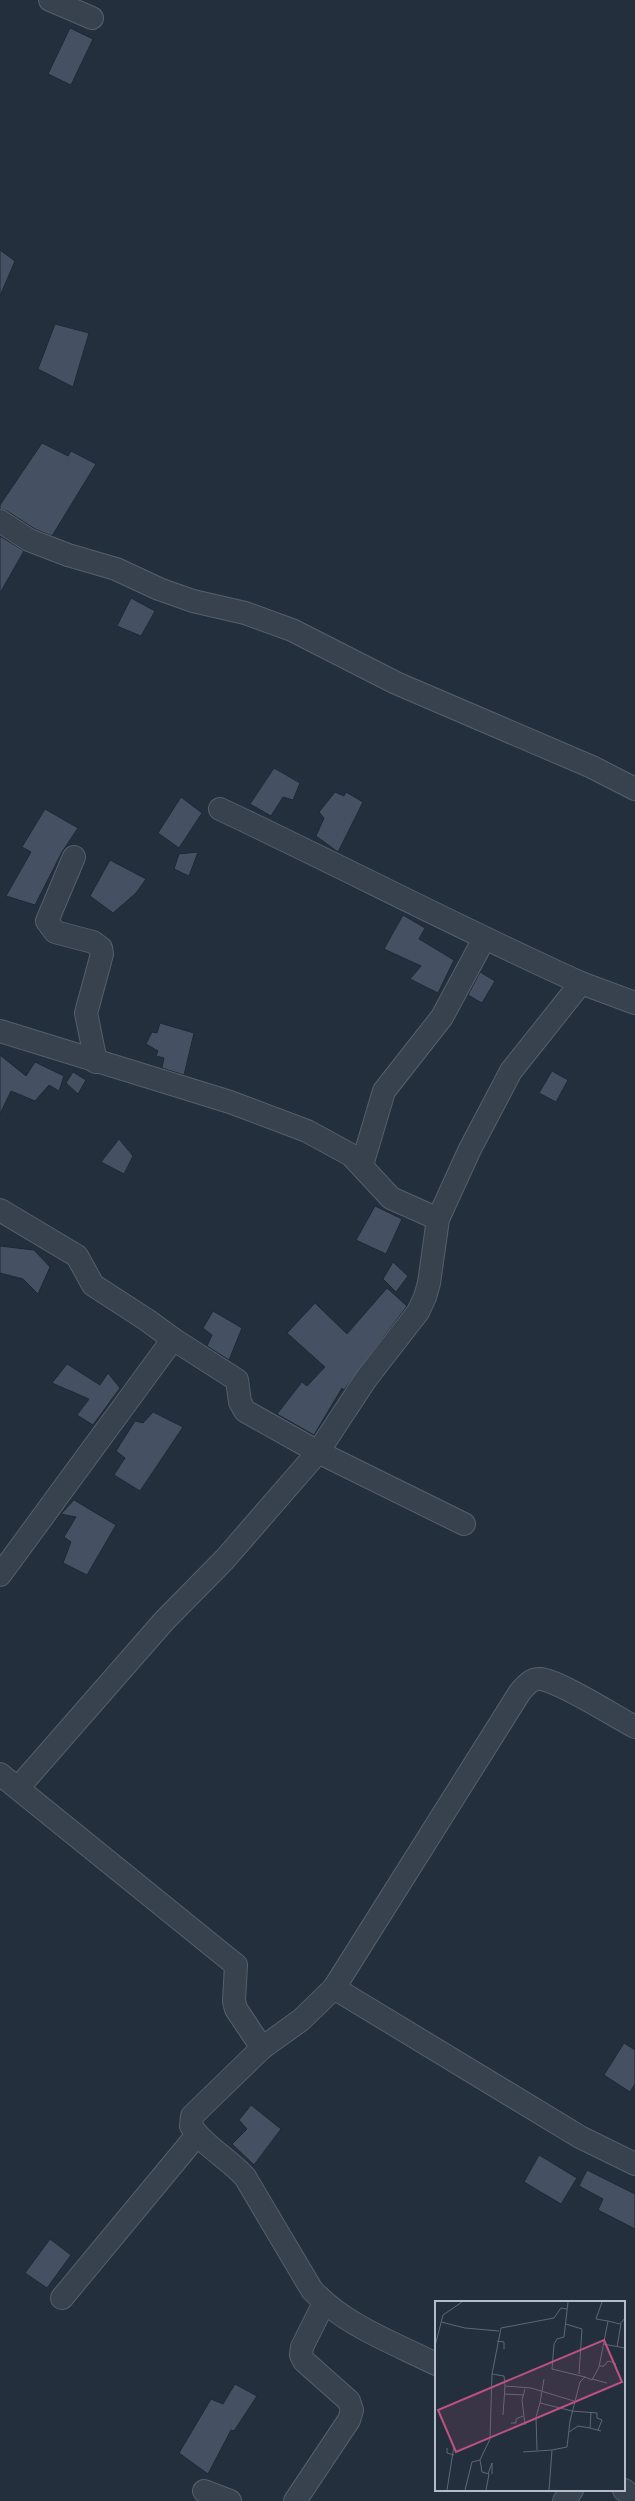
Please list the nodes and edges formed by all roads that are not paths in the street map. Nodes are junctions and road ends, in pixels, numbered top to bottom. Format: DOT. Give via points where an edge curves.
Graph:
graph roads {
  1 [pos="50,0"];
  2 [pos="92,18"];
  3 [pos="0,521"];
  4 [pos="635,789"];
  5 [pos="220,809"];
  6 [pos="74,857"];
  7 [pos="484,939"];
  8 [pos="581,983"];
  9 [pos="635,1003"];
  10 [pos="0,1031"];
  11 [pos="96,1062"];
  12 [pos="362,1165"];
  13 [pos="0,1210"];
  14 [pos="438,1219"];
  15 [pos="173,1339"];
  16 [pos="318,1452"];
  17 [pos="464,1524"];
  18 [pos="0,1575"];
  19 [pos="635,1727"];
  20 [pos="0,1774"];
  21 [pos="18,1788"];
  22 [pos="334,1988"];
  23 [pos="262,2048"];
  24 [pos="197,2135"];
  25 [pos="635,2164"];
  26 [pos="62,2298"];
  27 [pos="324,2303"];
  28 [pos="435,2363"];
  29 [pos="204,2491"];
  30 [pos="571,2491"];
  31 [pos="625,2491"];
  32 [pos="635,2498"];
  33 [pos="230,2501"];
  34 [pos="295,2501"];
  35 [pos="564,2501"];
  1 -- 2 [label="street"];
  3 -- 4 [label="street" via="29,540 68,556 116,569 159,589 245,613 292,630 396,683 592,767"];
  5 -- 7 [label="street"];
  6 -- 11 [label="street" via="47,921 55,932 93,942 101,948 102,954 86,1013"];
  7 -- 8 [label="street"];
  7 -- 12 [label="street" via="442,1017 384,1091"];
  8 -- 9 [label="street"];
  8 -- 14 [label="street" via="506,1079"];
  10 -- 11 [label="street"];
  11 -- 12 [label="street" via="230,1102 300,1128 345,1151"];
  12 -- 14 [label="street" via="391,1198"];
  13 -- 15 [label="street" via="77,1256 93,1285"];
  14 -- 16 [label="street" via="429,1283 418,1312 366,1379"];
  15 -- 16 [label="street" via="237,1380 240,1402 245,1411"];
  15 -- 18 [label="street"];
  16 -- 17 [label="street"];
  16 -- 21 [label="street" via="225,1559 164,1620"];
  19 -- 22 [label="street" via="554,1683 539,1678 530,1682 520,1692"];
  20 -- 21 [label="street"];
  21 -- 23 [label="street" via="232,1960 237,1971 234,2001 236,2009"];
  22 -- 23 [label="street" via="301,2020"];
  22 -- 25 [label="street" via="580,2137"];
  23 -- 24 [label="street" via="192,2116 191,2126"];
  24 -- 26 [label="street"];
  24 -- 27 [label="street" via="245,2177 312,2290"];
  27 -- 28 [label="street" via="340,2315"];
  27 -- 34 [label="street" via="302,2347 301,2355 304,2361 349,2401 352,2410 342,2433"];
  29 -- 33 [label="street"];
  30 -- 35 [label="street"];
  31 -- 32 [label="street"];
}
